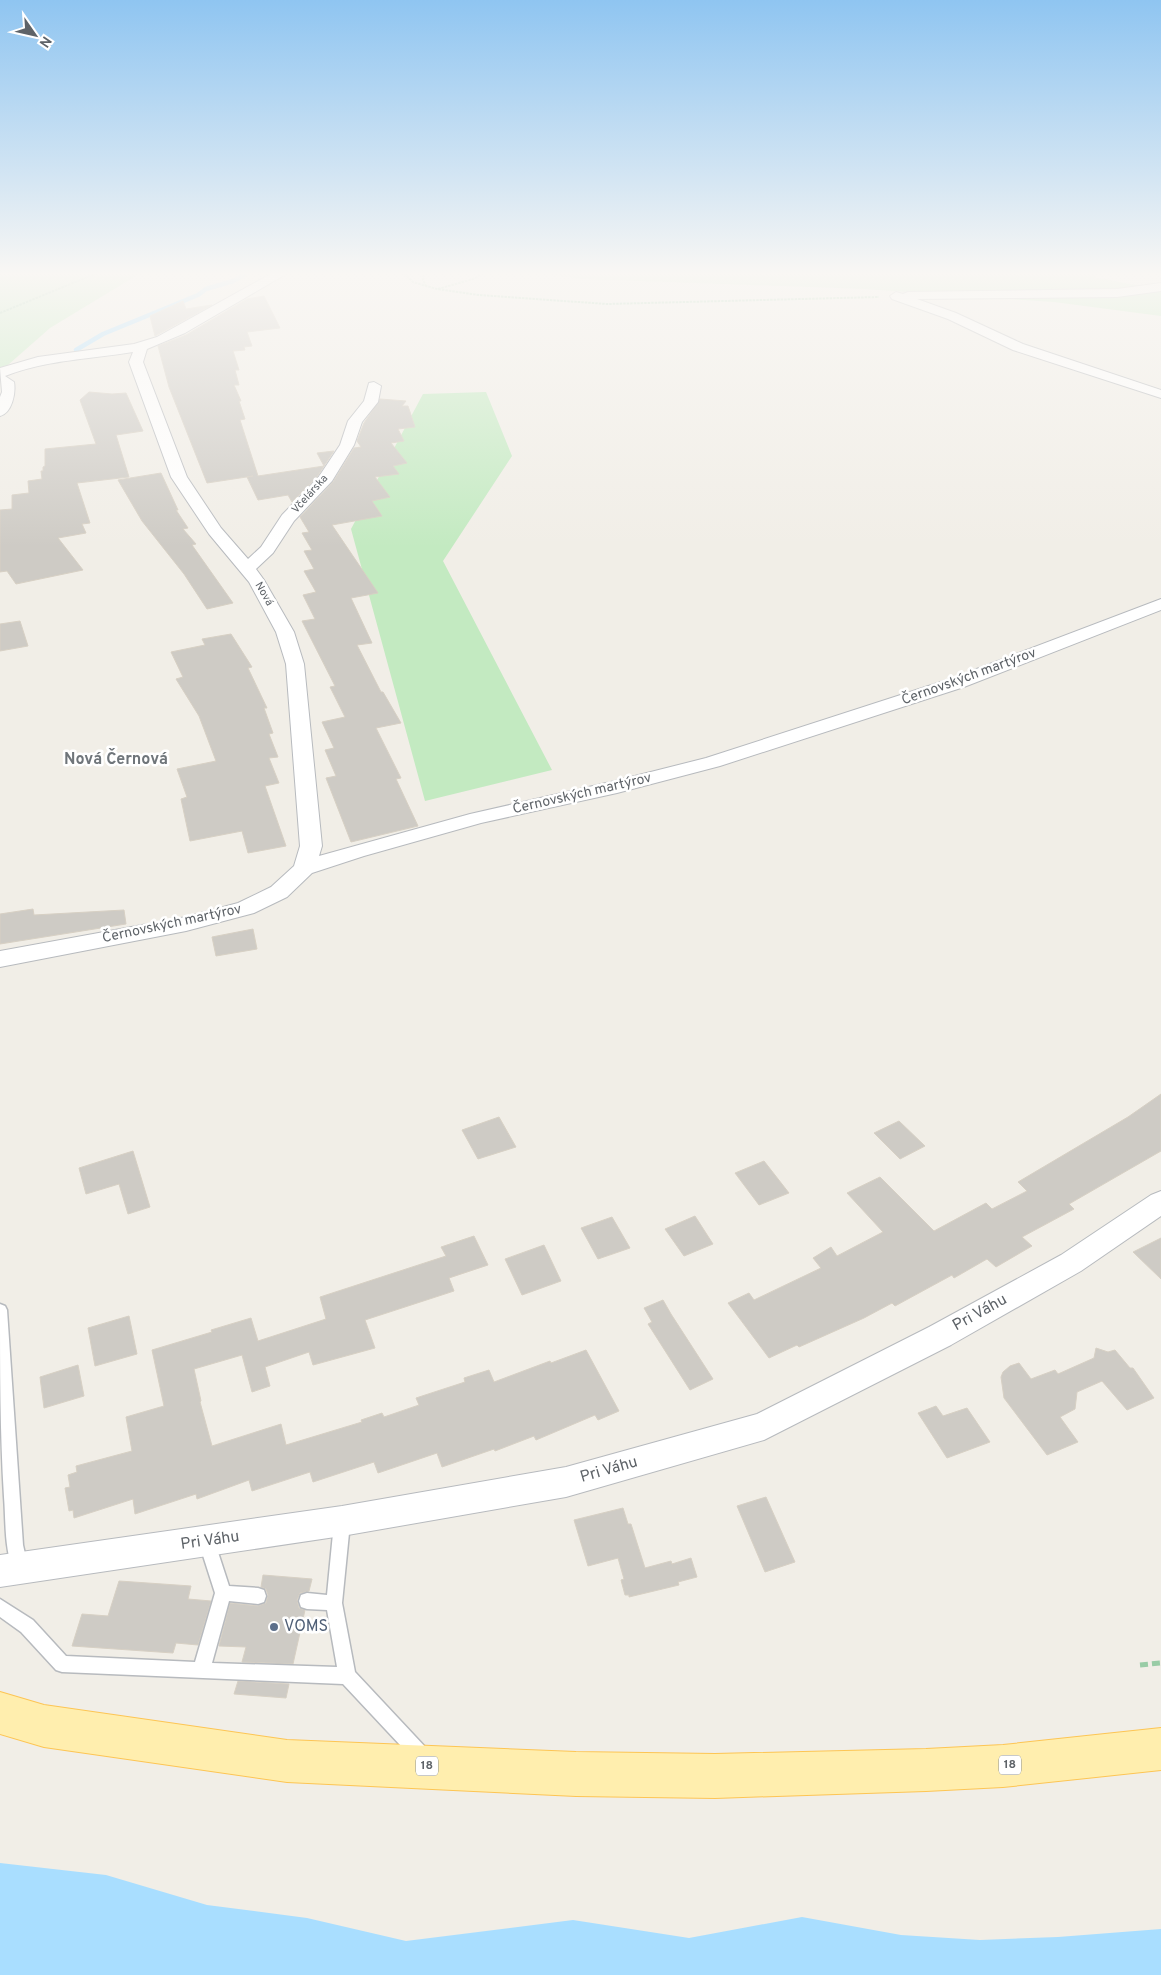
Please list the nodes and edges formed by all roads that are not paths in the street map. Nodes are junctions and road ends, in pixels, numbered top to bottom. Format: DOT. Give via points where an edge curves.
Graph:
graph roads {
  1 [pos="34,363"];
  2 [pos="136,363"];
  3 [pos="1067,363"];
  4 [pos="0,373"];
  5 [pos="0,378"];
  6 [pos="374,386"];
  7 [pos="1161,394"];
  8 [pos="0,412"];
  9 [pos="247,570"];
  10 [pos="1161,604"];
  11 [pos="304,868"];
  12 [pos="0,959"];
  13 [pos="1161,1202"];
  14 [pos="0,1310"];
  15 [pos="342,1521"];
  16 [pos="206,1542"];
  17 [pos="10,1570"];
  18 [pos="223,1593"];
  19 [pos="258,1596"];
  20 [pos="307,1601"];
  21 [pos="334,1603"];
  22 [pos="0,1607"];
  23 [pos="201,1672"];
  24 [pos="347,1676"];
  25 [pos="0,1713"];
  26 [pos="1161,1749"];
  27 [pos="431,1766"];
  1 -- 4 [label="street"];
  2 -- 9 [label="street, Nová" via="179,477 215,531"];
  3 -- 7 [label="street"];
  5 -- 8 [label="street" via="7,382 9,392"];
  6 -- 9 [label="street, Včelárska" via="371,402 355,421 346,445 324,481 288,518 267,550"];
  9 -- 11 [label="street, Nová" via="285,632 295,664 310,846"];
  10 -- 11 [label="street, Černovských martýrov" via="957,683 713,762 477,818"];
  11 -- 12 [label="street, Černovských martýrov" via="279,892 246,908 186,924"];
  13 -- 15 [label="street, Pri Váhu" via="1062,1268 940,1336 764,1426 566,1482"];
  14 -- 17 [label="lane" via="15,1545"];
  15 -- 16 [label="street, Pri Váhu"];
  15 -- 21 [label="lane"];
  16 -- 17 [label="street, Pri Váhu"];
  16 -- 18 [label="lane"];
  18 -- 19 [label="lane"];
  18 -- 23 [label="lane"];
  20 -- 21 [label="lane"];
  21 -- 24 [label="lane"];
  22 -- 23 [label="lane" via="27,1626 62,1664"];
  23 -- 24 [label="lane"];
  24 -- 27 [label="lane"];
  25 -- 27 [label="main road, 18" via="44,1726 287,1761"];
  26 -- 27 [label="main road, 18" via="1003,1766 859,1773 576,1774"];
}
